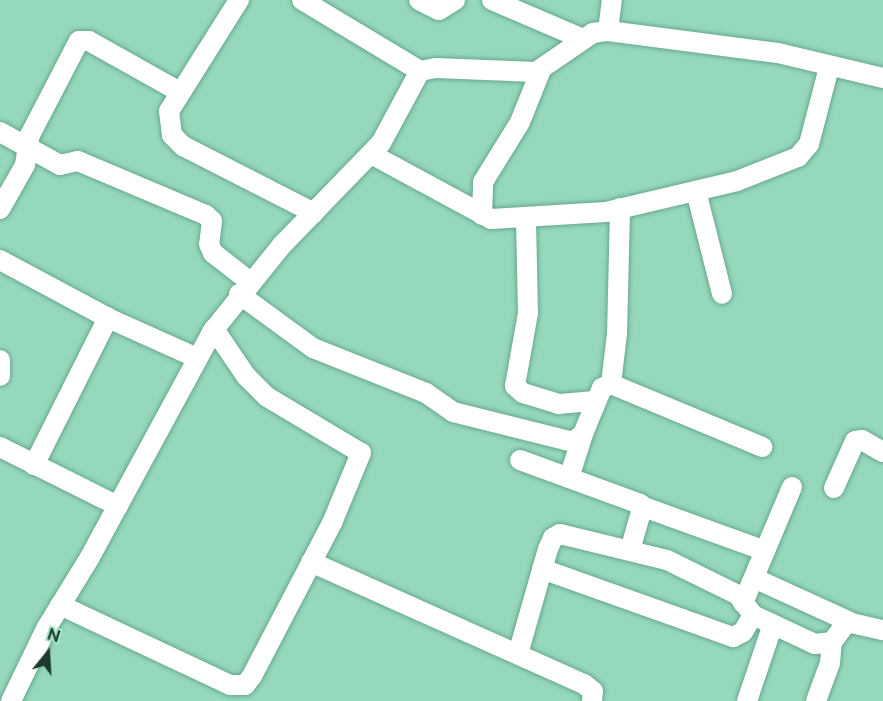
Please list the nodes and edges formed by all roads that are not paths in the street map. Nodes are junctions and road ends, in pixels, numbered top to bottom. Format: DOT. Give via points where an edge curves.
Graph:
graph roads {
  1 [pos="239,0"];
  2 [pos="302,0"];
  3 [pos="419,0"];
  4 [pos="455,0"];
  5 [pos="492,0"];
  6 [pos="612,0"];
  7 [pos="608,31"];
  8 [pos="583,39"];
  9 [pos="829,67"];
  10 [pos="541,70"];
  11 [pos="420,71"];
  12 [pos="883,78"];
  13 [pos="180,92"];
  14 [pos="0,132"];
  15 [pos="28,151"];
  16 [pos="371,154"];
  17 [pos="696,191"];
  18 [pos="620,208"];
  19 [pos="0,209"];
  20 [pos="314,213"];
  21 [pos="482,215"];
  22 [pos="526,219"];
  23 [pos="0,260"];
  24 [pos="244,288"];
  25 [pos="722,294"];
  26 [pos="108,318"];
  27 [pos="214,328"];
  28 [pos="197,358"];
  29 [pos="0,360"];
  30 [pos="0,376"];
  31 [pos="611,384"];
  32 [pos="597,401"];
  33 [pos="583,434"];
  34 [pos="0,447"];
  35 [pos="762,447"];
  36 [pos="883,452"];
  37 [pos="520,460"];
  38 [pos="34,465"];
  39 [pos="569,478"];
  40 [pos="792,487"];
  41 [pos="834,488"];
  42 [pos="118,506"];
  43 [pos="641,506"];
  44 [pos="630,550"];
  45 [pos="765,551"];
  46 [pos="311,562"];
  47 [pos="542,569"];
  48 [pos="754,578"];
  49 [pos="60,605"];
  50 [pos="748,609"];
  51 [pos="849,622"];
  52 [pos="773,624"];
  53 [pos="883,630"];
  54 [pos="832,642"];
  55 [pos="518,654"];
  56 [pos="11,701"];
  57 [pos="592,701"];
  58 [pos="747,701"];
  59 [pos="816,701"];
  1 -- 13 [label="street"];
  2 -- 11 [label="street"];
  3 -- 4 [label="street" via="439,10"];
  5 -- 8 [label="street"];
  6 -- 7 [label="street"];
  7 -- 8 [label="street"];
  7 -- 9 [label="street" via="756,49"];
  8 -- 10 [label="street"];
  9 -- 12 [label="street"];
  9 -- 17 [label="street" via="811,137 802,154 743,179"];
  10 -- 11 [label="street" via="525,74 436,68"];
  10 -- 21 [label="street" via="520,122 483,182"];
  11 -- 16 [label="street" via="388,133"];
  13 -- 15 [label="street" via="89,41 79,41 30,135"];
  13 -- 20 [label="street" via="168,117 175,140"];
  14 -- 15 [label="street"];
  15 -- 19 [label="street" via="22,172"];
  15 -- 24 [label="street" via="60,165 78,160 206,215 212,221 209,244 213,253"];
  16 -- 20 [label="street"];
  16 -- 21 [label="street" via="458,198"];
  17 -- 18 [label="street"];
  17 -- 25 [label="street"];
  18 -- 22 [label="street"];
  18 -- 31 [label="street" via="617,334"];
  20 -- 24 [label="street"];
  21 -- 22 [label="street" via="496,220"];
  22 -- 32 [label="street" via="528,313 515,386 523,393 559,404"];
  23 -- 26 [label="street"];
  24 -- 27 [label="street"];
  24 -- 33 [label="street" via="299,341 426,393 447,410 567,441 579,440"];
  26 -- 28 [label="street"];
  26 -- 38 [label="street"];
  27 -- 28 [label="street"];
  27 -- 46 [label="street" via="256,387 361,453"];
  28 -- 42 [label="street"];
  29 -- 30 [label="street"];
  31 -- 32 [label="street" via="602,388"];
  31 -- 35 [label="street"];
  32 -- 33 [label="street"];
  33 -- 39 [label="street"];
  34 -- 38 [label="street"];
  36 -- 41 [label="street" via="857,440"];
  37 -- 39 [label="street"];
  38 -- 42 [label="street"];
  39 -- 43 [label="street"];
  40 -- 45 [label="street"];
  42 -- 49 [label="street"];
  43 -- 44 [label="street"];
  43 -- 45 [label="street"];
  44 -- 47 [label="street" via="560,534 551,541"];
  44 -- 50 [label="street" via="667,560 732,591"];
  45 -- 48 [label="street"];
  46 -- 49 [label="street" via="252,676 238,687"];
  46 -- 55 [label="street"];
  47 -- 50 [label="street" via="733,637 743,632"];
  47 -- 55 [label="street"];
  48 -- 50 [label="street"];
  48 -- 51 [label="street"];
  49 -- 56 [label="street"];
  50 -- 52 [label="street"];
  51 -- 53 [label="street"];
  51 -- 54 [label="street" via="844,623"];
  52 -- 54 [label="street" via="815,644"];
  52 -- 58 [label="street"];
  54 -- 59 [label="street" via="831,658"];
  55 -- 57 [label="street" via="591,687"];
}
